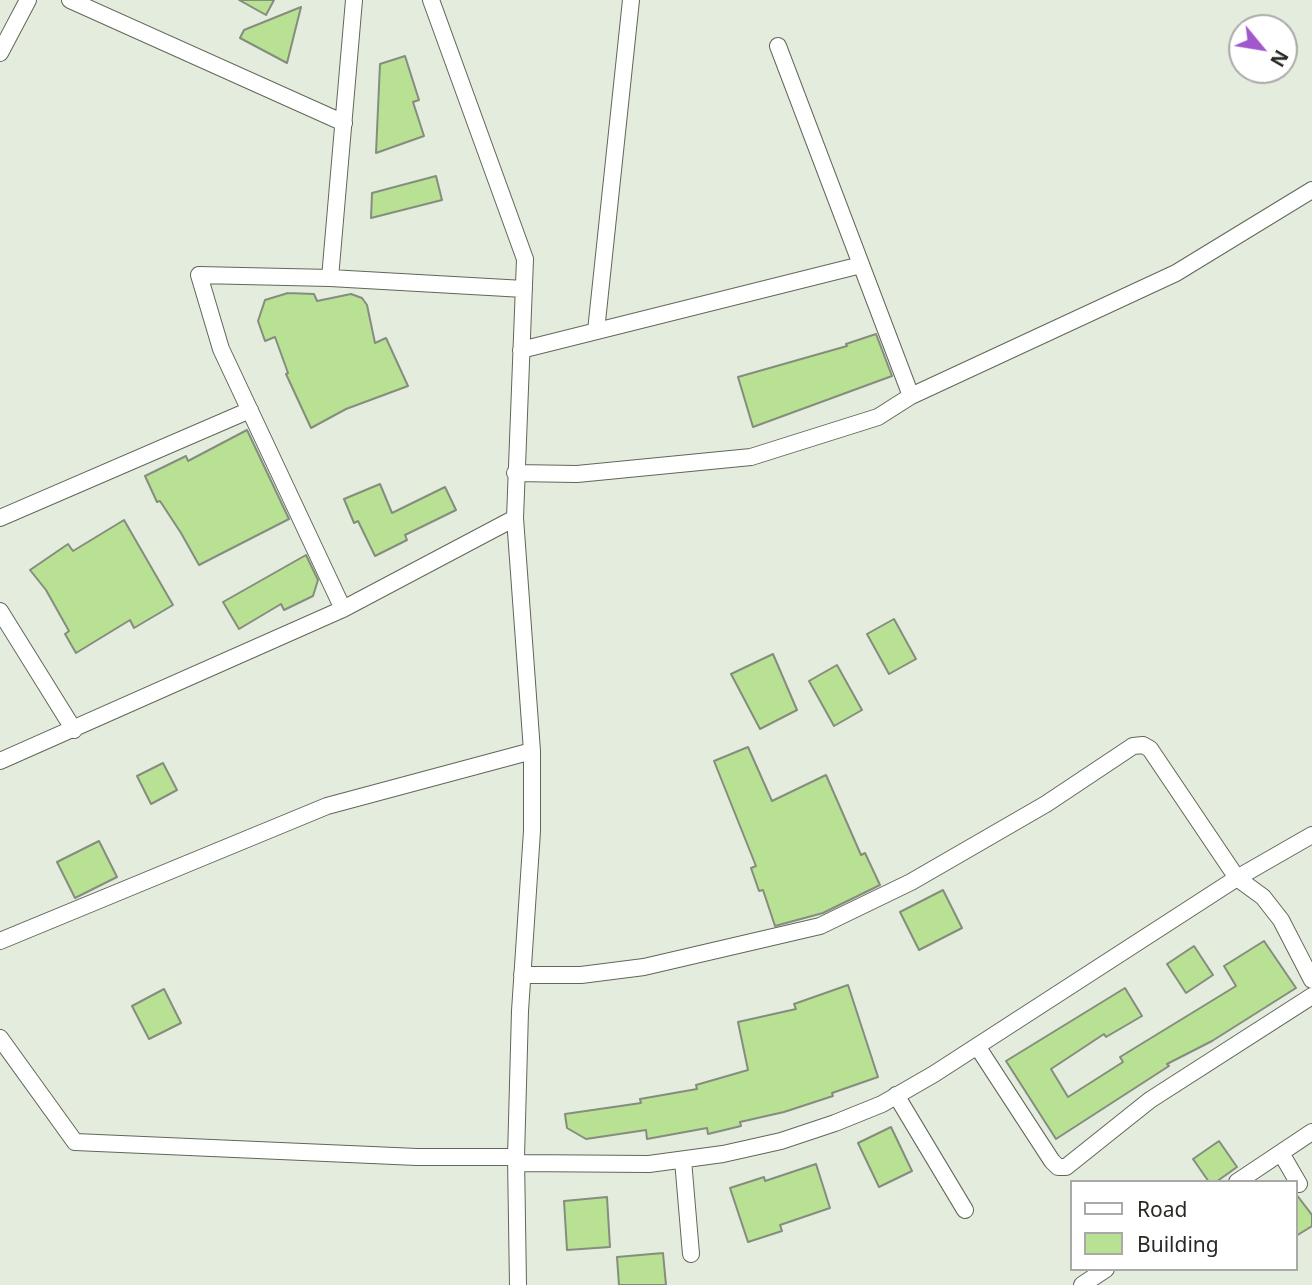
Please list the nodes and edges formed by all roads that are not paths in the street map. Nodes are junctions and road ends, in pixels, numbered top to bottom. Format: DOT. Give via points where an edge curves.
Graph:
graph roads {
  1 [pos="28,0"];
  2 [pos="70,0"];
  3 [pos="354,0"];
  4 [pos="430,0"];
  5 [pos="631,0"];
  6 [pos="778,46"];
  7 [pos="0,53"];
  8 [pos="344,123"];
  9 [pos="1312,190"];
  10 [pos="861,265"];
  11 [pos="330,278"];
  12 [pos="524,289"];
  13 [pos="596,331"];
  14 [pos="521,350"];
  15 [pos="911,396"];
  16 [pos="250,410"];
  17 [pos="515,473"];
  18 [pos="0,518"];
  19 [pos="515,518"];
  20 [pos="343,609"];
  21 [pos="0,611"];
  22 [pos="74,730"];
  23 [pos="532,751"];
  24 [pos="0,761"];
  25 [pos="1312,835"];
  26 [pos="1237,878"];
  27 [pos="0,941"];
  28 [pos="522,975"];
  29 [pos="1312,980"];
  30 [pos="1312,996"];
  31 [pos="0,1038"];
  32 [pos="977,1046"];
  33 [pos="896,1096"];
  34 [pos="1312,1132"];
  35 [pos="1281,1153"];
  36 [pos="517,1160"];
  37 [pos="683,1160"];
  38 [pos="1240,1180"];
  39 [pos="1297,1180"];
  40 [pos="965,1210"];
  41 [pos="691,1254"];
  42 [pos="1102,1271"];
  43 [pos="519,1285"];
  44 [pos="1082,1285"];
  1 -- 7 [label="street"];
  2 -- 8 [label="street"];
  3 -- 8 [label="street"];
  4 -- 12 [label="street" via="525,259"];
  5 -- 13 [label="street"];
  6 -- 10 [label="street"];
  8 -- 11 [label="street"];
  9 -- 15 [label="street" via="1176,273"];
  10 -- 13 [label="street"];
  10 -- 15 [label="street"];
  11 -- 12 [label="street"];
  11 -- 16 [label="street" via="198,275 221,349"];
  12 -- 14 [label="street"];
  13 -- 14 [label="street"];
  14 -- 17 [label="street"];
  15 -- 17 [label="street" via="878,417 751,457 577,474"];
  16 -- 18 [label="street"];
  16 -- 20 [label="street"];
  17 -- 19 [label="street"];
  19 -- 20 [label="street"];
  19 -- 23 [label="street"];
  20 -- 22 [label="street"];
  21 -- 22 [label="street"];
  22 -- 24 [label="street"];
  23 -- 27 [label="street" via="327,806"];
  23 -- 28 [label="street" via="533,831"];
  25 -- 26 [label="street"];
  26 -- 28 [label="street" via="1143,745 911,882 820,926 644,967 580,975"];
  26 -- 29 [label="street" via="1263,897 1281,920"];
  26 -- 32 [label="street"];
  28 -- 36 [label="street"];
  30 -- 32 [label="street" via="1150,1100 1066,1167 1052,1161"];
  31 -- 36 [label="street" via="75,1142"];
  32 -- 33 [label="street"];
  33 -- 37 [label="street" via="781,1141"];
  33 -- 40 [label="street"];
  34 -- 35 [label="street"];
  35 -- 38 [label="street"];
  35 -- 39 [label="street"];
  36 -- 37 [label="street" via="649,1164"];
  36 -- 43 [label="street"];
  37 -- 41 [label="street"];
  42 -- 44 [label="street"];
}
